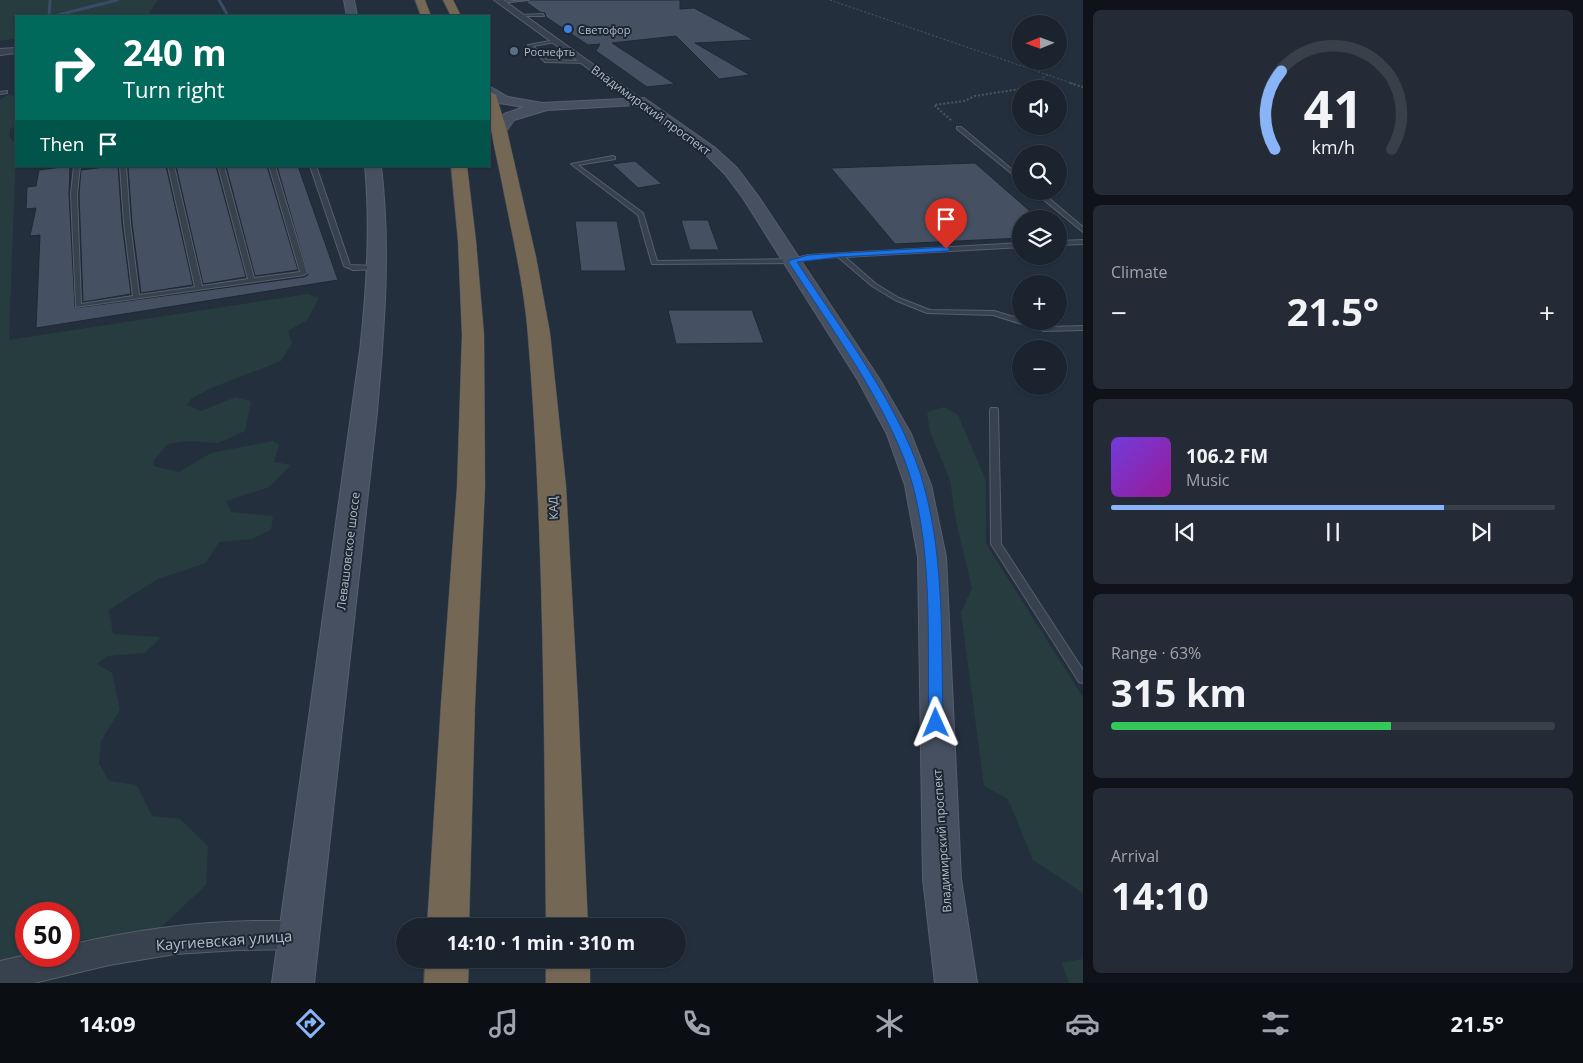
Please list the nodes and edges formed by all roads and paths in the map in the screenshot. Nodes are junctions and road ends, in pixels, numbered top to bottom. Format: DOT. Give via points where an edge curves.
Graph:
graph roads {
  1 [pos="349,0"];
  2 [pos="420,0"];
  3 [pos="448,0"];
  4 [pos="527,0"];
  5 [pos="830,0"];
  6 [pos="500,1"];
  7 [pos="352,15"];
  8 [pos="426,15"];
  9 [pos="456,15"];
  10 [pos="543,15"];
  11 [pos="520,16"];
  12 [pos="555,41"];
  13 [pos="15,51"];
  14 [pos="0,52"];
  15 [pos="586,62"];
  16 [pos="1048,75"];
  17 [pos="1083,87"];
  18 [pos="490,91"];
  19 [pos="490,99"];
  20 [pos="640,101"];
  21 [pos="548,106"];
  22 [pos="959,128"];
  23 [pos="499,131"];
  24 [pos="613,158"];
  25 [pos="77,167"];
  26 [pos="122,167"];
  27 [pos="171,167"];
  28 [pos="221,167"];
  29 [pos="272,167"];
  30 [pos="312,167"];
  31 [pos="373,167"];
  32 [pos="460,167"];
  33 [pos="1012,172"];
  34 [pos="1047,200"];
  35 [pos="1083,230"];
  36 [pos="1083,242"];
  37 [pos="1067,243"];
  38 [pos="1012,245"];
  39 [pos="839,255"];
  40 [pos="792,261"];
  41 [pos="377,268"];
  42 [pos="252,280"];
  43 [pos="199,288"];
  44 [pos="136,297"];
  45 [pos="1083,328"];
  46 [pos="994,410"];
  47 [pos="1083,679"];
  48 [pos="448,918"];
  49 [pos="567,918"];
  50 [pos="301,935"];
  51 [pos="447,968"];
  52 [pos="568,968"];
  53 [pos="0,976"];
  54 [pos="293,983"];
  55 [pos="446,983"];
  56 [pos="568,983"];
  57 [pos="956,983"];
  1 -- 7 [label="main road"];
  2 -- 8 [label="highway"];
  3 -- 9 [label="highway"];
  4 -- 6 [label="lane"];
  5 -- 16 [label="path"];
  6 -- 11 [label="street, Владимирский проспект"];
  10 -- 11 [label="lane"];
  11 -- 12 [label="street, Владимирский проспект"];
  12 -- 15 [label="street, Владимирский проспект"];
  12 -- 15 [label="lane" via="530,45 550,62"];
  13 -- 14 [label="street"];
  15 -- 20 [label="street, Владимирский проспект"];
  16 -- 17 [label="path"];
  16 -- 22 [label="path" via="1026,88 934,105"];
  18 -- 21 [label="main road" via="504,100"];
  19 -- 23 [label="highway, КАД"];
  20 -- 21 [label="main road"];
  20 -- 40 [label="main road, Владимирский проспект" via="709,150 731,172"];
  21 -- 23 [label="main road" via="509,117"];
  22 -- 33 [label="lane"];
  23 -- 49 [label="highway, КАД" via="539,333 549,447"];
  24 -- 40 [label="lane" via="574,164 641,214 654,263"];
  25 -- 44 [label="lane" via="74,194 78,306"];
  26 -- 44 [label="lane"];
  27 -- 43 [label="lane"];
  28 -- 42 [label="lane"];
  29 -- 42 [label="lane" via="304,273"];
  30 -- 41 [label="lane" via="347,266"];
  31 -- 41 [label="main road, Левашовское шоссе"];
  32 -- 48 [label="highway" via="473,344 471,487"];
  34 -- 35 [label="lane"];
  36 -- 37 [label="lane"];
  38 -- 39 [label="lane"];
  39 -- 40 [label="lane"];
  39 -- 45 [label="lane" via="874,285 929,312 994,313 1044,329"];
  40 -- 57 [label="main road, Владимирский проспект" via="869,380 899,434 918,485 932,557 942,879"];
  41 -- 50 [label="main road, Левашовское шоссе" via="365,412"];
  42 -- 43 [label="lane"];
  43 -- 44 [label="lane"];
  46 -- 47 [label="lane" via="996,544"];
  50 -- 53 [label="street, Каугиевская улица" via="174,940"];
  50 -- 54 [label="main road, Левашовское шоссе"];
  51 -- 55 [label="highway"];
  52 -- 56 [label="highway"];
}
